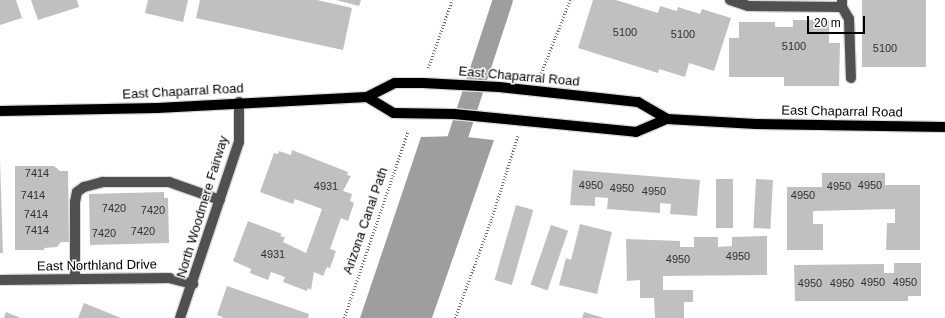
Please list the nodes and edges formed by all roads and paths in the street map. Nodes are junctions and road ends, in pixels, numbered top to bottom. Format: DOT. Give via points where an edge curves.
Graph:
graph roads {
  1 [pos="452,0"];
  2 [pos="570,0"];
  3 [pos="730,0"];
  4 [pos="780,2"];
  5 [pos="842,4"];
  6 [pos="428,68"];
  7 [pos="851,78"];
  8 [pos="535,91"];
  9 [pos="367,97"];
  10 [pos="239,102"];
  11 [pos="0,111"];
  12 [pos="667,119"];
  13 [pos="524,120"];
  14 [pos="945,127"];
  15 [pos="408,131"];
  16 [pos="220,200"];
  17 [pos="75,279"];
  18 [pos="0,280"];
  19 [pos="193,284"];
  20 [pos="180,318"];
  21 [pos="344,318"];
  22 [pos="455,318"];
  1 -- 6 [label="path"];
  2 -- 8 [label="path"];
  3 -- 4 [label="street" via="748,6"];
  4 -- 5 [label="street" via="793,8"];
  5 -- 7 [label="street" via="849,19"];
  8 -- 9 [label="main road, East Chaparral Road" via="395,83"];
  8 -- 12 [label="main road, East Chaparral Road" via="638,102"];
  9 -- 10 [label="main road, East Chaparral Road"];
  9 -- 13 [label="main road, East Chaparral Road" via="394,114"];
  10 -- 11 [label="main road, East Chaparral Road" via="157,108"];
  10 -- 16 [label="street, North Woodmere Fairway" via="239,142"];
  12 -- 13 [label="main road, East Chaparral Road" via="636,132"];
  12 -- 14 [label="main road, East Chaparral Road" via="756,124"];
  13 -- 22 [label="path"];
  15 -- 21 [label="path, Arizona Canal Path"];
  16 -- 17 [label="street" via="169,182 103,182 84,187 77,192 74,202"];
  16 -- 19 [label="street, North Woodmere Fairway"];
  17 -- 18 [label="street, East Northland Drive"];
  17 -- 19 [label="street, East Northland Drive" via="169,278"];
  19 -- 20 [label="street, North Woodmere Fairway"];
}
